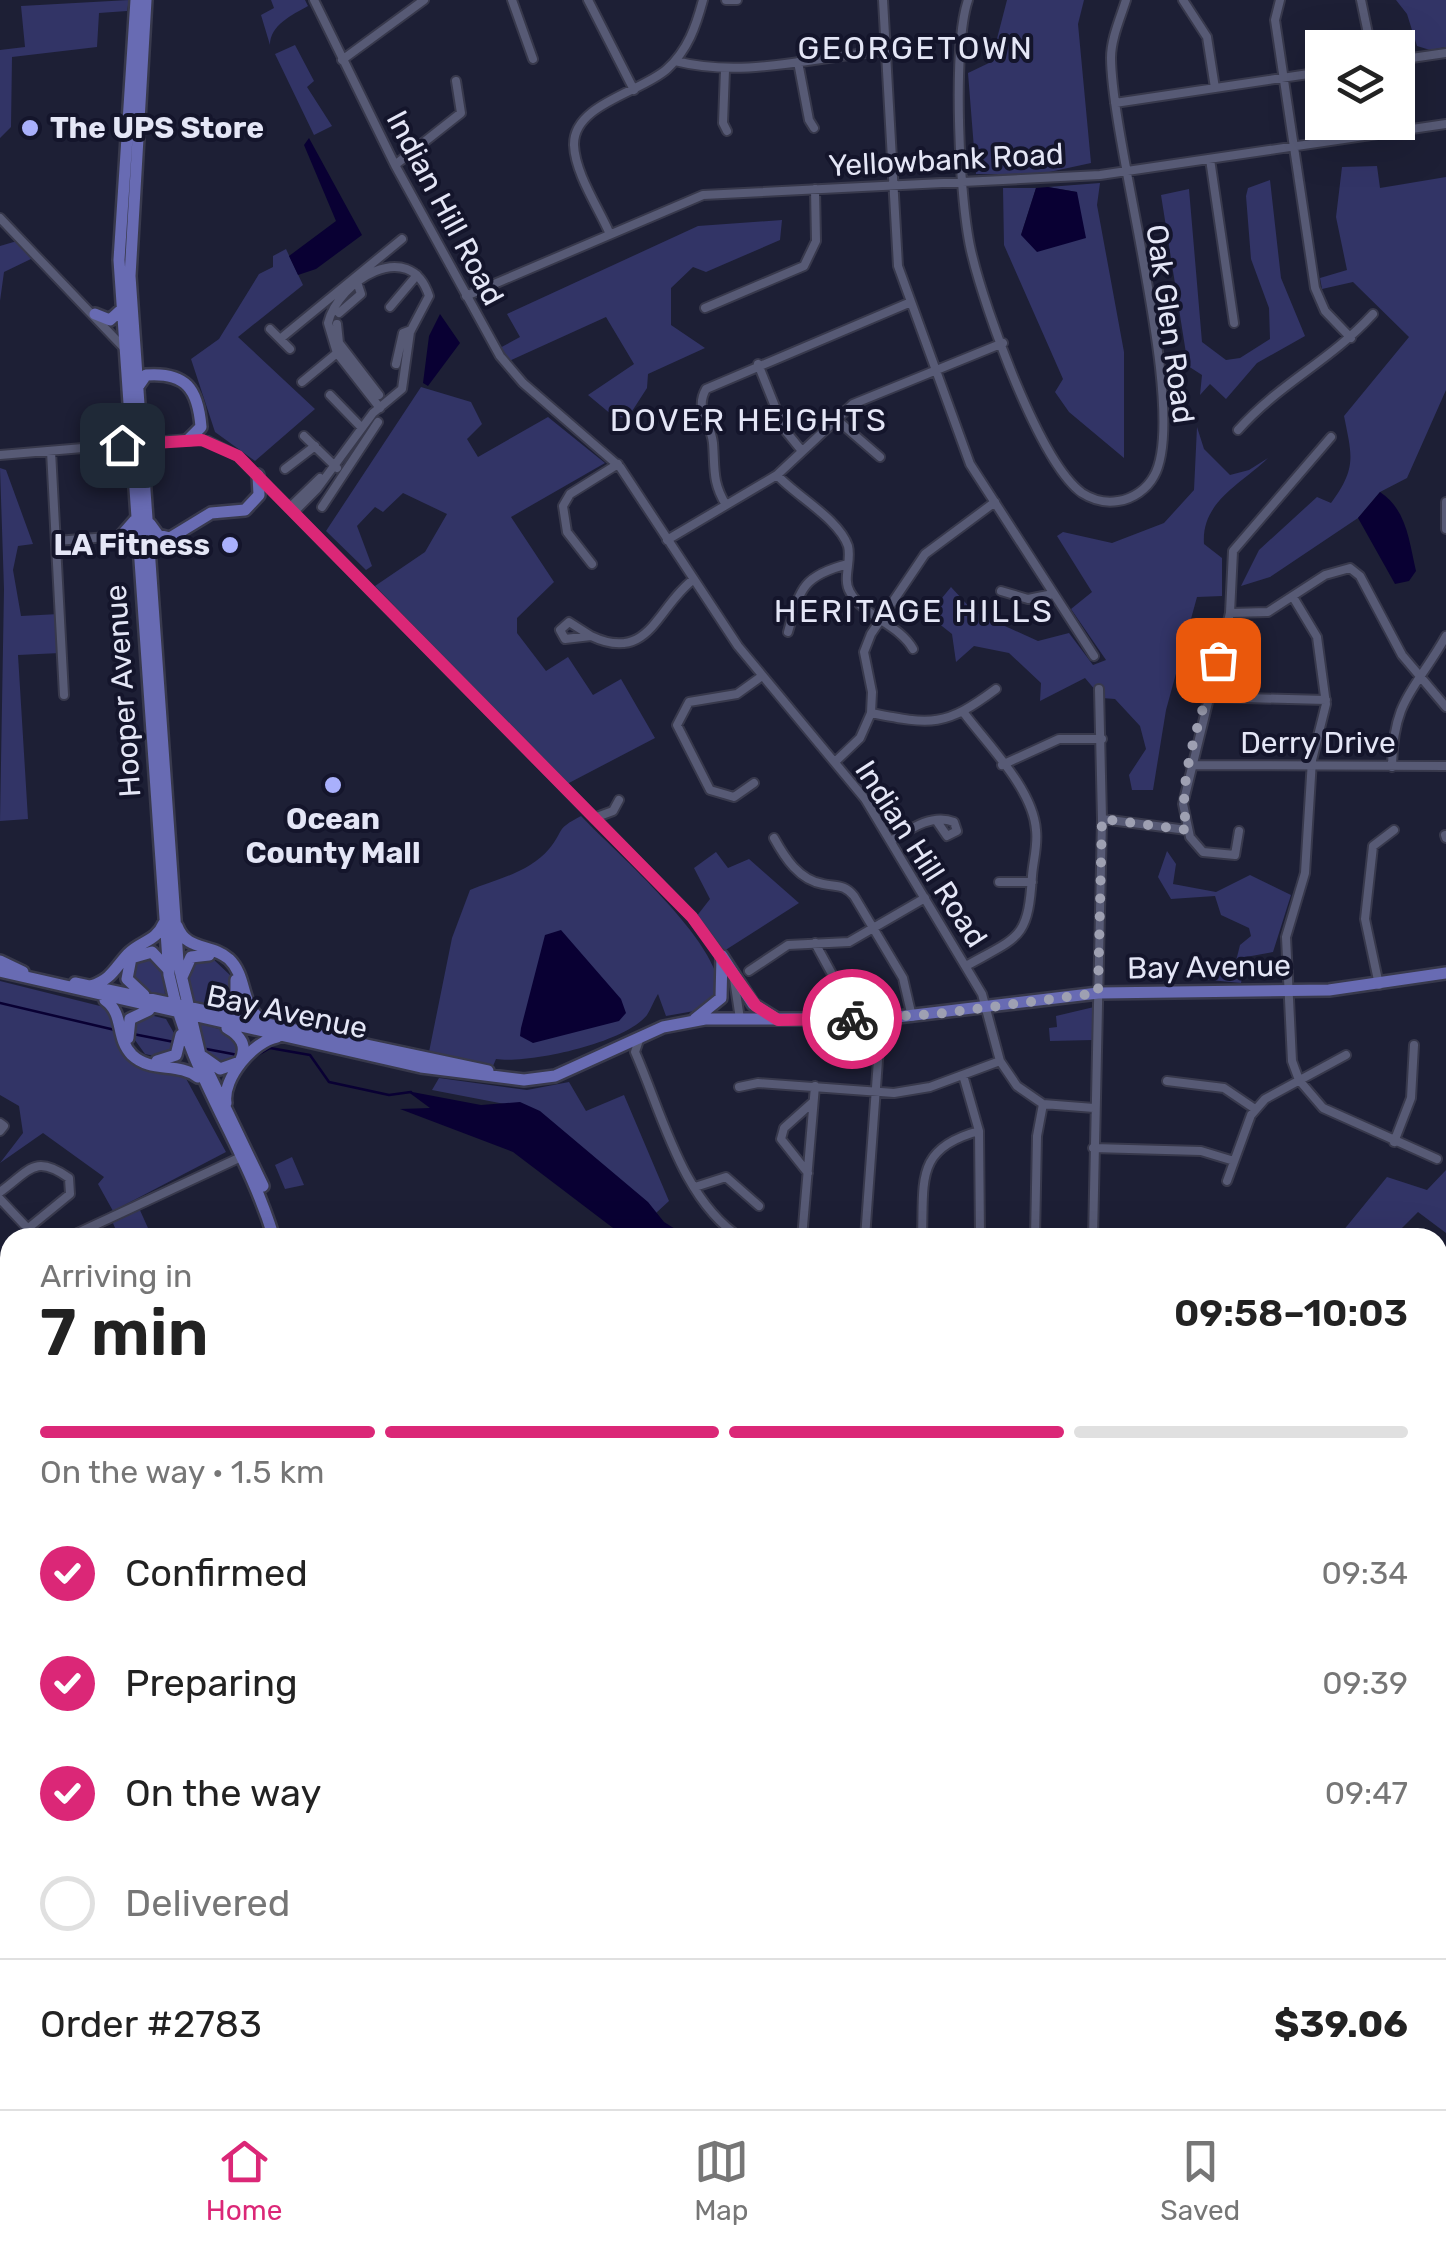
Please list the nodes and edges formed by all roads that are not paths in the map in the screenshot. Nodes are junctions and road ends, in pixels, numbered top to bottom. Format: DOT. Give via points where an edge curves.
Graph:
graph roads {
  1 [pos="136,0"];
  2 [pos="146,0"];
  3 [pos="314,0"];
  4 [pos="424,0"];
  5 [pos="512,0"];
  6 [pos="588,0"];
  7 [pos="704,0"];
  8 [pos="726,0"];
  9 [pos="737,0"];
  10 [pos="883,0"];
  11 [pos="968,0"];
  12 [pos="1126,0"];
  13 [pos="1182,0"];
  14 [pos="1280,0"];
  15 [pos="1361,0"];
  16 [pos="1368,30"];
  17 [pos="887,50"];
  18 [pos="1446,54"];
  19 [pos="1415,58"];
  20 [pos="533,59"];
  21 [pos="342,60"];
  22 [pos="675,61"];
  23 [pos="798,62"];
  24 [pos="725,70"];
  25 [pos="1305,75"];
  26 [pos="1283,78"];
  27 [pos="456,81"];
  28 [pos="1215,88"];
  29 [pos="634,90"];
  30 [pos="1114,103"];
  31 [pos="1446,124"];
  32 [pos="814,128"];
  33 [pos="727,131"];
  34 [pos="1294,146"];
  35 [pos="1210,159"];
  36 [pos="395,166"];
  37 [pos="1125,171"];
  38 [pos="964,182"];
  39 [pos="893,184"];
  40 [pos="814,188"];
  41 [pos="0,218"];
  42 [pos="609,232"];
  43 [pos="402,239"];
  44 [pos="417,275"];
  45 [pos="466,296"];
  46 [pos="911,302"];
  47 [pos="324,304"];
  48 [pos="390,307"];
  49 [pos="705,308"];
  50 [pos="122,309"];
  51 [pos="336,312"];
  52 [pos="95,314"];
  53 [pos="1373,314"];
  54 [pos="1234,323"];
  55 [pos="337,324"];
  56 [pos="270,329"];
  57 [pos="410,330"];
  58 [pos="1351,338"];
  59 [pos="280,339"];
  60 [pos="1002,343"];
  61 [pos="125,348"];
  62 [pos="290,350"];
  63 [pos="337,354"];
  64 [pos="396,364"];
  65 [pos="758,364"];
  66 [pos="936,370"];
  67 [pos="355,371"];
  68 [pos="302,382"];
  69 [pos="138,388"];
  70 [pos="330,394"];
  71 [pos="379,395"];
  72 [pos="380,408"];
  73 [pos="836,419"];
  74 [pos="378,422"];
  75 [pos="362,428"];
  76 [pos="1238,430"];
  77 [pos="304,436"];
  78 [pos="1331,437"];
  79 [pos="196,440"];
  80 [pos="136,443"];
  81 [pos="315,446"];
  82 [pos="63,450"];
  83 [pos="51,451"];
  84 [pos="802,451"];
  85 [pos="38,452"];
  86 [pos="0,455"];
  87 [pos="880,457"];
  88 [pos="618,464"];
  89 [pos="334,465"];
  90 [pos="52,468"];
  91 [pos="285,469"];
  92 [pos="344,474"];
  93 [pos="258,475"];
  94 [pos="776,475"];
  95 [pos="278,496"];
  96 [pos="552,497"];
  97 [pos="298,499"];
  98 [pos="565,501"];
  99 [pos="994,502"];
  100 [pos="1446,502"];
  101 [pos="726,505"];
  102 [pos="322,508"];
  103 [pos="292,510"];
  104 [pos="141,518"];
  105 [pos="1446,529"];
  106 [pos="121,536"];
  107 [pos="56,540"];
  108 [pos="667,540"];
  109 [pos="138,550"];
  110 [pos="592,564"];
  111 [pos="848,564"];
  112 [pos="139,566"];
  113 [pos="694,579"];
  114 [pos="1001,591"];
  115 [pos="1052,594"];
  116 [pos="1293,597"];
  117 [pos="1230,613"];
  118 [pos="881,619"];
  119 [pos="788,632"];
  120 [pos="591,636"];
  121 [pos="1446,636"];
  122 [pos="913,649"];
  123 [pos="1094,656"];
  124 [pos="762,676"];
  125 [pos="1421,677"];
  126 [pos="996,689"];
  127 [pos="1099,689"];
  128 [pos="64,695"];
  129 [pos="1207,698"];
  130 [pos="1326,700"];
  131 [pos="1446,707"];
  132 [pos="871,713"];
  133 [pos="964,713"];
  134 [pos="1102,740"];
  135 [pos="164,746"];
  136 [pos="835,762"];
  137 [pos="166,764"];
  138 [pos="1002,765"];
  139 [pos="1190,765"];
  140 [pos="1312,766"];
  141 [pos="1392,766"];
  142 [pos="1446,766"];
  143 [pos="154,779"];
  144 [pos="754,783"];
  145 [pos="619,800"];
  146 [pos="594,818"];
  147 [pos="1102,819"];
  148 [pos="936,820"];
  149 [pos="1188,830"];
  150 [pos="1394,830"];
  151 [pos="1239,831"];
  152 [pos="774,838"];
  153 [pos="158,839"];
  154 [pos="891,841"];
  155 [pos="999,882"];
  156 [pos="1032,882"];
  157 [pos="925,898"];
  158 [pos="173,899"];
  159 [pos="169,920"];
  160 [pos="874,928"];
  161 [pos="815,943"];
  162 [pos="722,956"];
  163 [pos="0,961"];
  164 [pos="966,966"];
  165 [pos="0,970"];
  166 [pos="749,971"];
  167 [pos="1446,973"];
  168 [pos="175,978"];
  169 [pos="1379,985"];
  170 [pos="90,986"];
  171 [pos="1287,991"];
  172 [pos="1098,993"];
  173 [pos="102,997"];
  174 [pos="148,997"];
  175 [pos="989,1007"];
  176 [pos="156,1008"];
  177 [pos="209,1010"];
  178 [pos="182,1013"];
  179 [pos="912,1016"];
  180 [pos="737,1019"];
  181 [pos="844,1019"];
  182 [pos="880,1019"];
  183 [pos="778,1020"];
  184 [pos="692,1021"];
  185 [pos="266,1022"];
  186 [pos="219,1023"];
  187 [pos="124,1032"];
  188 [pos="645,1034"];
  189 [pos="282,1036"];
  190 [pos="352,1042"];
  191 [pos="190,1046"];
  192 [pos="1414,1046"];
  193 [pos="614,1048"];
  194 [pos="368,1051"];
  195 [pos="634,1052"];
  196 [pos="1346,1056"];
  197 [pos="245,1057"];
  198 [pos="1000,1061"];
  199 [pos="564,1070"];
  200 [pos="962,1075"];
  201 [pos="200,1078"];
  202 [pos="1300,1080"];
  203 [pos="1167,1081"];
  204 [pos="815,1086"];
  205 [pos="738,1087"];
  206 [pos="876,1092"];
  207 [pos="814,1102"];
  208 [pos="1043,1104"];
  209 [pos="1094,1108"];
  210 [pos="1254,1110"];
  211 [pos="230,1116"];
  212 [pos="0,1123"];
  213 [pos="980,1130"];
  214 [pos="0,1131"];
  215 [pos="1394,1142"];
  216 [pos="1093,1148"];
  217 [pos="240,1157"];
  218 [pos="1437,1159"];
  219 [pos="1234,1161"];
  220 [pos="808,1173"];
  221 [pos="1227,1181"];
  222 [pos="695,1187"];
  223 [pos="0,1196"];
  224 [pos="758,1206"];
  225 [pos="26,1228"];
  226 [pos="38,1228"];
  227 [pos="89,1228"];
  228 [pos="273,1228"];
  229 [pos="274,1228"];
  230 [pos="729,1228"];
  231 [pos="803,1228"];
  232 [pos="866,1228"];
  233 [pos="922,1228"];
  234 [pos="980,1228"];
  235 [pos="1034,1228"];
  236 [pos="1092,1228"];
  1 -- 50 [label="main road, Hooper Avenue" via="119,232"];
  2 -- 69 [label="main road, Hooper Avenue" via="131,226"];
  3 -- 21 [label="street, Indian Hill Road"];
  4 -- 21 [label="street"];
  5 -- 20 [label="street"];
  6 -- 29 [label="street"];
  7 -- 22 [label="street"];
  8 -- 9 [label="street"];
  10 -- 17 [label="street"];
  11 -- 38 [label="street, Oak Glen Road" via="958,52"];
  12 -- 30 [label="street, Oak Glen Road" via="1111,56"];
  13 -- 28 [label="street" via="1207,37"];
  14 -- 26 [label="street" via="1275,20"];
  15 -- 16 [label="street"];
  17 -- 23 [label="street"];
  17 -- 39 [label="street"];
  18 -- 19 [label="street"];
  21 -- 36 [label="street, Indian Hill Road"];
  22 -- 24 [label="street"];
  22 -- 29 [label="street"];
  23 -- 24 [label="street"];
  23 -- 32 [label="street"];
  24 -- 33 [label="street"];
  25 -- 26 [label="street"];
  26 -- 28 [label="street"];
  26 -- 34 [label="street"];
  27 -- 36 [label="street" via="461,112"];
  28 -- 30 [label="street"];
  29 -- 42 [label="street" via="591,114 575,135 577,159"];
  30 -- 37 [label="street, Oak Glen Road"];
  31 -- 34 [label="street, Yellowbank Road"];
  34 -- 35 [label="street, Yellowbank Road"];
  34 -- 58 [label="street" via="1315,288"];
  35 -- 37 [label="street, Yellowbank Road"];
  35 -- 54 [label="street"];
  36 -- 45 [label="street, Indian Hill Road"];
  37 -- 38 [label="street, Yellowbank Road"];
  37 -- 60 [label="street, Oak Glen Road" via="1164,405 1162,455 1148,485 1112,502 1075,486 1028,410"];
  38 -- 39 [label="street, Yellowbank Road"];
  38 -- 60 [label="street, Oak Glen Road" via="972,256"];
  39 -- 40 [label="street, Yellowbank Road"];
  39 -- 46 [label="street" via="896,255"];
  40 -- 42 [label="street, Yellowbank Road" via="703,195"];
  40 -- 49 [label="street" via="816,241 804,266"];
  41 -- 52 [label="street"];
  42 -- 45 [label="street, Yellowbank Road"];
  43 -- 47 [label="street"];
  44 -- 48 [label="street"];
  44 -- 51 [label="street" via="404,265 387,265"];
  44 -- 57 [label="street" via="428,300"];
  45 -- 88 [label="street, Indian Hill Road" via="508,367"];
  46 -- 65 [label="street"];
  46 -- 66 [label="street"];
  47 -- 51 [label="street"];
  47 -- 59 [label="street"];
  50 -- 52 [label="main road" via="110,320"];
  50 -- 61 [label="main road, Hooper Avenue"];
  51 -- 63 [label="street" via="328,331"];
  52 -- 61 [label="street"];
  53 -- 58 [label="street"];
  55 -- 67 [label="street"];
  56 -- 59 [label="street"];
  57 -- 64 [label="street" via="403,333"];
  57 -- 72 [label="street" via="402,389"];
  58 -- 76 [label="street" via="1270,394"];
  59 -- 62 [label="street"];
  60 -- 66 [label="street"];
  61 -- 80 [label="main road, Hooper Avenue"];
  63 -- 67 [label="street"];
  63 -- 68 [label="street"];
  65 -- 84 [label="street" via="784,428"];
  65 -- 101 [label="street" via="702,393 713,440 712,475"];
  66 -- 73 [label="street" via="853,404"];
  66 -- 99 [label="street" via="967,458"];
  67 -- 71 [label="street"];
  67 -- 72 [label="street"];
  69 -- 79 [label="main road" via="146,376 167,374 188,383 199,403"];
  69 -- 80 [label="main road, Hooper Avenue"];
  70 -- 75 [label="street"];
  72 -- 75 [label="street"];
  73 -- 84 [label="street"];
  73 -- 87 [label="street"];
  74 -- 92 [label="street"];
  75 -- 89 [label="street"];
  77 -- 81 [label="street"];
  78 -- 117 [label="street" via="1237,544"];
  79 -- 80 [label="street"];
  79 -- 93 [label="street" via="230,451"];
  80 -- 82 [label="street"];
  80 -- 104 [label="main road, Hooper Avenue"];
  81 -- 89 [label="street"];
  81 -- 91 [label="street"];
  82 -- 83 [label="street"];
  82 -- 90 [label="street"];
  83 -- 85 [label="street"];
  83 -- 90 [label="street"];
  84 -- 94 [label="street"];
  85 -- 86 [label="street"];
  85 -- 90 [label="street"];
  88 -- 98 [label="street"];
  88 -- 108 [label="street, Indian Hill Road"];
  89 -- 92 [label="street"];
  89 -- 97 [label="street"];
  89 -- 103 [label="street"];
  90 -- 107 [label="street"];
  92 -- 102 [label="street"];
  93 -- 95 [label="street"];
  93 -- 104 [label="main road" via="259,495 251,507 212,513 177,536 158,534"];
  94 -- 101 [label="street"];
  94 -- 111 [label="street" via="836,529 848,546"];
  95 -- 97 [label="street"];
  95 -- 103 [label="street"];
  96 -- 98 [label="street"];
  97 -- 103 [label="street"];
  98 -- 110 [label="street" via="566,532"];
  99 -- 115 [label="street"];
  99 -- 118 [label="street" via="925,554"];
  100 -- 105 [label="street"];
  101 -- 108 [label="street"];
  103 -- 146 [label="street"];
  104 -- 106 [label="main road"];
  104 -- 109 [label="main road, Hooper Avenue"];
  104 -- 135 [label="main road, Hooper Avenue"];
  106 -- 107 [label="street"];
  106 -- 109 [label="main road"];
  107 -- 128 [label="street"];
  108 -- 113 [label="street, Indian Hill Road"];
  109 -- 112 [label="main road, Hooper Avenue"];
  111 -- 118 [label="street" via="850,592"];
  111 -- 119 [label="street" via="802,586"];
  112 -- 135 [label="main road"];
  112 -- 143 [label="main road, Hooper Avenue"];
  113 -- 120 [label="street" via="678,590 657,625 634,640 613,645"];
  113 -- 124 [label="street, Indian Hill Road"];
  114 -- 115 [label="street" via="1028,599"];
  115 -- 123 [label="street"];
  116 -- 117 [label="street" via="1259,614"];
  116 -- 125 [label="street" via="1338,569 1354,570"];
  116 -- 130 [label="street" via="1317,638"];
  117 -- 129 [label="street"];
  118 -- 122 [label="street"];
  118 -- 132 [label="street" via="864,652"];
  121 -- 125 [label="street"];
  124 -- 136 [label="street, Indian Hill Road"];
  124 -- 144 [label="street" via="737,694 689,702 677,725 710,790 734,797"];
  125 -- 131 [label="street"];
  125 -- 141 [label="street" via="1396,714"];
  126 -- 133 [label="street"];
  127 -- 134 [label="street"];
  129 -- 130 [label="street"];
  129 -- 139 [label="street"];
  130 -- 140 [label="street"];
  132 -- 133 [label="street" via="931,724"];
  132 -- 136 [label="street" via="860,738"];
  133 -- 138 [label="street"];
  134 -- 138 [label="street" via="1059,739"];
  134 -- 147 [label="street"];
  135 -- 137 [label="main road, Hooper Avenue"];
  136 -- 154 [label="street, Indian Hill Road"];
  137 -- 143 [label="main road"];
  137 -- 158 [label="main road, Hooper Avenue"];
  138 -- 156 [label="street" via="1034,818"];
  139 -- 140 [label="street, Derry Drive"];
  139 -- 149 [label="street" via="1183,804"];
  140 -- 141 [label="street, Derry Drive"];
  140 -- 171 [label="street" via="1305,873 1288,920"];
  141 -- 142 [label="street, Derry Drive"];
  143 -- 153 [label="main road, Hooper Avenue"];
  145 -- 146 [label="street"];
  146 -- 162 [label="street"];
  147 -- 149 [label="street"];
  147 -- 172 [label="street"];
  148 -- 154 [label="street"];
  149 -- 151 [label="street" via="1198,848 1226,856 1238,852"];
  150 -- 169 [label="street" via="1373,846 1364,919"];
  152 -- 160 [label="street" via="786,861 805,876 848,889"];
  153 -- 158 [label="main road"];
  153 -- 159 [label="main road, Hooper Avenue"];
  154 -- 157 [label="street, Indian Hill Road"];
  155 -- 156 [label="street"];
  156 -- 164 [label="street" via="1022,931"];
  157 -- 160 [label="street"];
  157 -- 164 [label="street, Indian Hill Road"];
  158 -- 159 [label="main road, Hooper Avenue"];
  159 -- 168 [label="main road, Hooper Avenue"];
  159 -- 170 [label="main road" via="152,941 125,956 112,978"];
  159 -- 185 [label="main road" via="184,940 230,961 248,1007"];
  160 -- 161 [label="street" via="849,942"];
  160 -- 179 [label="street" via="908,988"];
  161 -- 166 [label="street" via="788,945"];
  161 -- 181 [label="street" via="844,996"];
  162 -- 180 [label="street" via="738,992"];
  162 -- 183 [label="main road" via="754,1004"];
  162 -- 184 [label="main road" via="720,998"];
  163 -- 170 [label="main road, Bay Avenue"];
  164 -- 175 [label="street, Indian Hill Road"];
  165 -- 173 [label="main road, Bay Avenue"];
  167 -- 169 [label="main road, Bay Avenue"];
  168 -- 174 [label="main road" via="152,952 131,958 127,979"];
  168 -- 177 [label="main road" via="196,955 227,965 236,997"];
  168 -- 178 [label="main road, Hooper Avenue"];
  169 -- 171 [label="main road, Bay Avenue"];
  170 -- 174 [label="main road, Bay Avenue"];
  171 -- 172 [label="main road, Bay Avenue"];
  171 -- 202 [label="street" via="1289,1042"];
  172 -- 175 [label="main road, Bay Avenue"];
  172 -- 209 [label="street"];
  173 -- 176 [label="main road, Bay Avenue"];
  173 -- 187 [label="main road" via="117,1010"];
  174 -- 178 [label="main road, Bay Avenue"];
  175 -- 179 [label="main road, Bay Avenue"];
  175 -- 198 [label="street, Indian Hill Road"];
  176 -- 178 [label="main road, Bay Avenue"];
  176 -- 187 [label="main road" via="135,1014"];
  177 -- 178 [label="main road, Bay Avenue"];
  177 -- 185 [label="main road, Bay Avenue"];
  178 -- 186 [label="main road, Bay Avenue"];
  178 -- 191 [label="main road"];
  179 -- 182 [label="main road, Bay Avenue"];
  180 -- 183 [label="main road, Bay Avenue"];
  180 -- 184 [label="main road, Bay Avenue"];
  181 -- 182 [label="main road, Bay Avenue"];
  181 -- 183 [label="main road, Bay Avenue"];
  182 -- 206 [label="street"];
  184 -- 188 [label="main road, Bay Avenue"];
  185 -- 190 [label="main road, Bay Avenue"];
  186 -- 189 [label="main road, Bay Avenue"];
  186 -- 190 [label="main road"];
  186 -- 197 [label="main road" via="241,1038"];
  187 -- 191 [label="main road" via="151,1060 171,1059"];
  187 -- 201 [label="main road" via="138,1060 182,1067"];
  188 -- 193 [label="main road, Bay Avenue"];
  188 -- 195 [label="street"];
  189 -- 194 [label="main road, Bay Avenue"];
  189 -- 197 [label="main road" via="259,1042"];
  190 -- 194 [label="main road, Bay Avenue"];
  191 -- 197 [label="main road" via="220,1069"];
  191 -- 201 [label="main road"];
  191 -- 211 [label="main road"];
  192 -- 215 [label="street" via="1413,1088"];
  193 -- 195 [label="street"];
  193 -- 199 [label="main road, Bay Avenue"];
  194 -- 199 [label="main road, Bay Avenue" via="501,1073"];
  194 -- 199 [label="main road, Bay Avenue" via="508,1080"];
  195 -- 222 [label="street"];
  196 -- 202 [label="street"];
  197 -- 211 [label="main road" via="226,1087"];
  198 -- 200 [label="street"];
  198 -- 208 [label="street" via="1017,1086"];
  200 -- 206 [label="street" via="910,1092"];
  200 -- 213 [label="street"];
  201 -- 217 [label="main road"];
  202 -- 210 [label="street"];
  202 -- 215 [label="street" via="1323,1108"];
  203 -- 210 [label="street" via="1224,1088"];
  204 -- 205 [label="street"];
  204 -- 206 [label="street"];
  204 -- 207 [label="street"];
  206 -- 232 [label="street"];
  207 -- 220 [label="street"];
  207 -- 220 [label="street" via="781,1132 787,1152"];
  208 -- 209 [label="street"];
  208 -- 235 [label="street"];
  209 -- 216 [label="street"];
  210 -- 219 [label="street"];
  211 -- 229 [label="main road"];
  212 -- 214 [label="street"];
  213 -- 233 [label="street" via="945,1142 930,1159"];
  213 -- 234 [label="street"];
  215 -- 218 [label="street"];
  216 -- 219 [label="street" via="1202,1151"];
  216 -- 236 [label="street"];
  217 -- 227 [label="street"];
  217 -- 228 [label="main road"];
  219 -- 221 [label="street"];
  220 -- 231 [label="street"];
  222 -- 224 [label="street" via="726,1177"];
  222 -- 230 [label="street"];
  223 -- 225 [label="street"];
  223 -- 226 [label="street" via="40,1164 69,1178 70,1194"];
}
